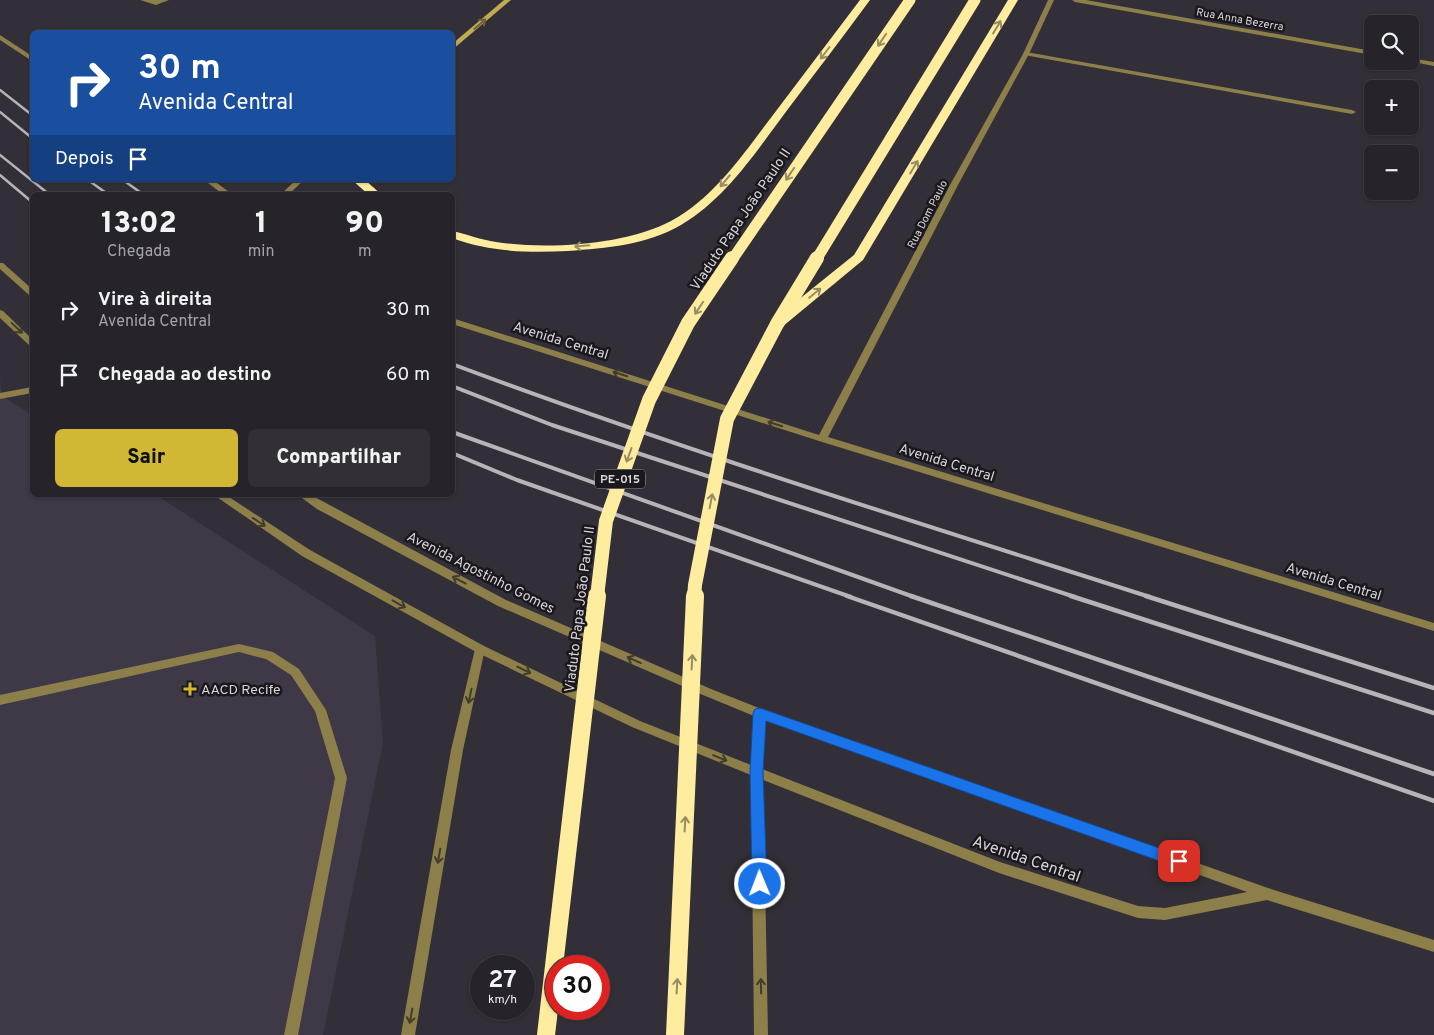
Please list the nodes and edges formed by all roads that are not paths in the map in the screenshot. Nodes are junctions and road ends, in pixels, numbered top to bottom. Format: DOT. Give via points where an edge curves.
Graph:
graph roads {
  1 [pos="143,0"];
  2 [pos="166,0"];
  3 [pos="508,0"];
  4 [pos="865,0"];
  5 [pos="910,0"];
  6 [pos="975,0"];
  7 [pos="1013,0"];
  8 [pos="1051,0"];
  9 [pos="1075,0"];
  10 [pos="0,37"];
  11 [pos="455,45"];
  12 [pos="1364,52"];
  13 [pos="1026,54"];
  14 [pos="30,59"];
  15 [pos="1419,62"];
  16 [pos="1434,64"];
  17 [pos="1352,112"];
  18 [pos="211,182"];
  19 [pos="298,182"];
  20 [pos="360,182"];
  21 [pos="225,192"];
  22 [pos="287,192"];
  23 [pos="372,192"];
  24 [pos="455,235"];
  25 [pos="0,264"];
  26 [pos="30,291"];
  27 [pos="0,314"];
  28 [pos="455,322"];
  29 [pos="777,324"];
  30 [pos="30,341"];
  31 [pos="30,390"];
  32 [pos="0,396"];
  33 [pos="822,439"];
  34 [pos="222,497"];
  35 [pos="307,497"];
  36 [pos="1434,627"];
  37 [pos="480,649"];
  38 [pos="0,700"];
  39 [pos="760,713"];
  40 [pos="757,772"];
  41 [pos="1268,894"];
  42 [pos="1434,946"];
  43 [pos="292,1035"];
  44 [pos="408,1035"];
  45 [pos="546,1035"];
  46 [pos="675,1035"];
  47 [pos="761,1035"];
  1 -- 2 [label="street" via="156,3"];
  11 -- 3 [label="street, one-way"];
  4 -- 24 [label="highway, one-way" via="756,144 712,196 688,216 658,232 619,242 582,246 517,249"];
  5 -- 45 [label="highway, Viaduto Papa João Paulo II / PE-015, one-way, bridge" via="688,323 649,400 609,511 604,530"];
  6 -- 29 [label="highway, bridge"];
  29 -- 7 [label="highway, one-way" via="860,257"];
  8 -- 13 [label="street, Rua Dom Paulo"];
  9 -- 12 [label="street, Rua Anna Bezerra"];
  10 -- 14 [label="street"];
  13 -- 17 [label="street"];
  13 -- 33 [label="street, Rua Dom Paulo"];
  15 -- 16 [label="street"];
  18 -- 21 [label="street"];
  19 -- 22 [label="street"];
  20 -- 23 [label="highway"];
  25 -- 26 [label="street"];
  27 -- 30 [label="street, one-way"];
  33 -- 28 [label="street, Avenida Central, one-way"];
  46 -- 29 [label="highway, one-way, bridge" via="695,585 727,419"];
  31 -- 32 [label="street"];
  33 -- 36 [label="street, Avenida Central"];
  34 -- 37 [label="street, one-way" via="306,553"];
  39 -- 35 [label="street, Avenida Agostinho Gomes, one-way" via="502,603"];
  37 -- 40 [label="street, one-way" via="636,724"];
  37 -- 44 [label="street, one-way" via="457,750"];
  38 -- 43 [label="street" via="239,648 269,655 295,672 320,710 341,778"];
  39 -- 40 [label="street"];
  39 -- 41 [label="street, Avenida Central"];
  40 -- 41 [label="street, Avenida Central" via="999,867 1138,912 1165,914"];
  47 -- 40 [label="street, one-way"];
  41 -- 42 [label="street, Avenida Central"];
}
